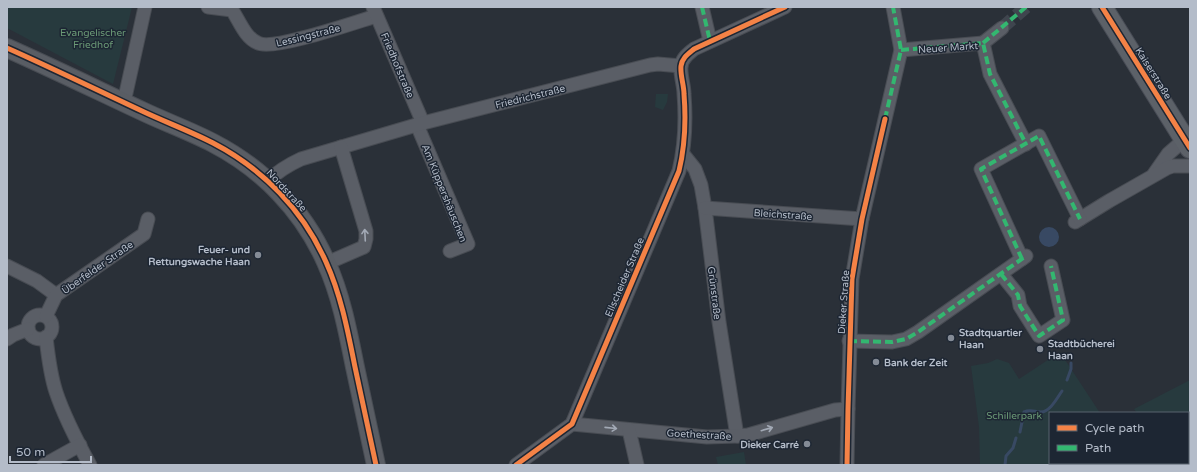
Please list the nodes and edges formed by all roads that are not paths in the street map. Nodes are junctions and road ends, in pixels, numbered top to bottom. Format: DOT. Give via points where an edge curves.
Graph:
graph roads {
  1 [pos="145,7"];
  2 [pos="208,7"];
  3 [pos="702,7"];
  4 [pos="785,7"];
  5 [pos="893,7"];
  6 [pos="1102,7"];
  7 [pos="375,11"];
  8 [pos="1002,28"];
  9 [pos="710,41"];
  10 [pos="983,43"];
  11 [pos="7,48"];
  12 [pos="901,50"];
  13 [pos="681,66"];
  14 [pos="122,102"];
  15 [pos="420,124"];
  16 [pos="1188,141"];
  17 [pos="1026,144"];
  18 [pos="341,146"];
  19 [pos="683,154"];
  20 [pos="1190,166"];
  21 [pos="1154,175"];
  22 [pos="268,181"];
  23 [pos="705,208"];
  24 [pos="148,219"];
  25 [pos="862,219"];
  26 [pos="450,251"];
  27 [pos="327,263"];
  28 [pos="7,266"];
  29 [pos="1051,266"];
  30 [pos="1001,274"];
  31 [pos="56,295"];
  32 [pos="46,316"];
  33 [pos="28,329"];
  34 [pos="46,337"];
  35 [pos="7,339"];
  36 [pos="850,341"];
  37 [pos="848,409"];
  38 [pos="572,424"];
  39 [pos="629,430"];
  40 [pos="737,436"];
  41 [pos="80,446"];
  42 [pos="44,465"];
  43 [pos="90,465"];
  44 [pos="376,465"];
  45 [pos="516,465"];
  46 [pos="637,465"];
  47 [pos="848,465"];
  1 -- 14 [label="street"];
  2 -- 7 [label="street, Lessingstraße" via="232,10 246,33 259,44 278,44 320,33"];
  3 -- 9 [label="street"];
  4 -- 9 [label="street"];
  5 -- 12 [label="street, Dieker Straße"];
  6 -- 16 [label="main road, Kaiserstraße"];
  7 -- 15 [label="street, Friedhofstraße"];
  8 -- 10 [label="street"];
  9 -- 13 [label="street" via="694,49 686,56"];
  10 -- 12 [label="street, Neuer Markt"];
  10 -- 17 [label="street, Neuer Markt" via="990,74"];
  11 -- 14 [label="street, Nordstraße"];
  12 -- 25 [label="street, Dieker Straße"];
  13 -- 15 [label="street, Friedrichstraße" via="650,65"];
  13 -- 19 [label="street, Ellscheider Straße" via="685,120"];
  14 -- 22 [label="street, Nordstraße" via="212,142"];
  15 -- 18 [label="street, Friedrichstraße"];
  15 -- 26 [label="street, Am Küppershäuschen" via="468,244"];
  16 -- 21 [label="street" via="1168,154"];
  17 -- 21 [label="street" via="1039,136 1078,220"];
  17 -- 30 [label="street" via="981,169 1024,257"];
  18 -- 22 [label="street, Friedrichstraße" via="287,165"];
  27 -- 18 [label="street, one-way" via="364,248 366,239"];
  19 -- 23 [label="street, Grünstraße" via="695,169"];
  19 -- 38 [label="street, Ellscheider Straße" via="679,171"];
  20 -- 21 [label="street" via="1173,166"];
  22 -- 27 [label="street, Nordstraße" via="302,219"];
  23 -- 25 [label="street, Bleichstraße"];
  23 -- 40 [label="street, Grünstraße"];
  24 -- 31 [label="street, Überfelder Straße" via="144,234"];
  25 -- 36 [label="street, Dieker Straße" via="852,278"];
  27 -- 44 [label="street, Nordstraße" via="340,298"];
  28 -- 31 [label="street" via="37,281"];
  29 -- 30 [label="street" via="1063,320 1039,336 1020,306 1018,295"];
  30 -- 36 [label="street" via="906,339 892,342"];
  31 -- 32 [label="street, Überfelder Straße"];
  32 -- 33 [label="street" via="37,315 32,318 28,323"];
  32 -- 34 [label="street" via="52,327"];
  33 -- 34 [label="street" via="36,338"];
  33 -- 35 [label="street"];
  34 -- 41 [label="street" via="56,392"];
  36 -- 37 [label="street, Dieker Straße"];
  40 -- 37 [label="street, Goethestraße, one-way" via="835,410"];
  37 -- 47 [label="street, Dieker Straße"];
  38 -- 39 [label="street, Goethestraße, one-way"];
  38 -- 45 [label="street"];
  39 -- 40 [label="street, Goethestraße" via="707,437"];
  39 -- 46 [label="street"];
  41 -- 42 [label="street"];
  41 -- 43 [label="street"];
}
